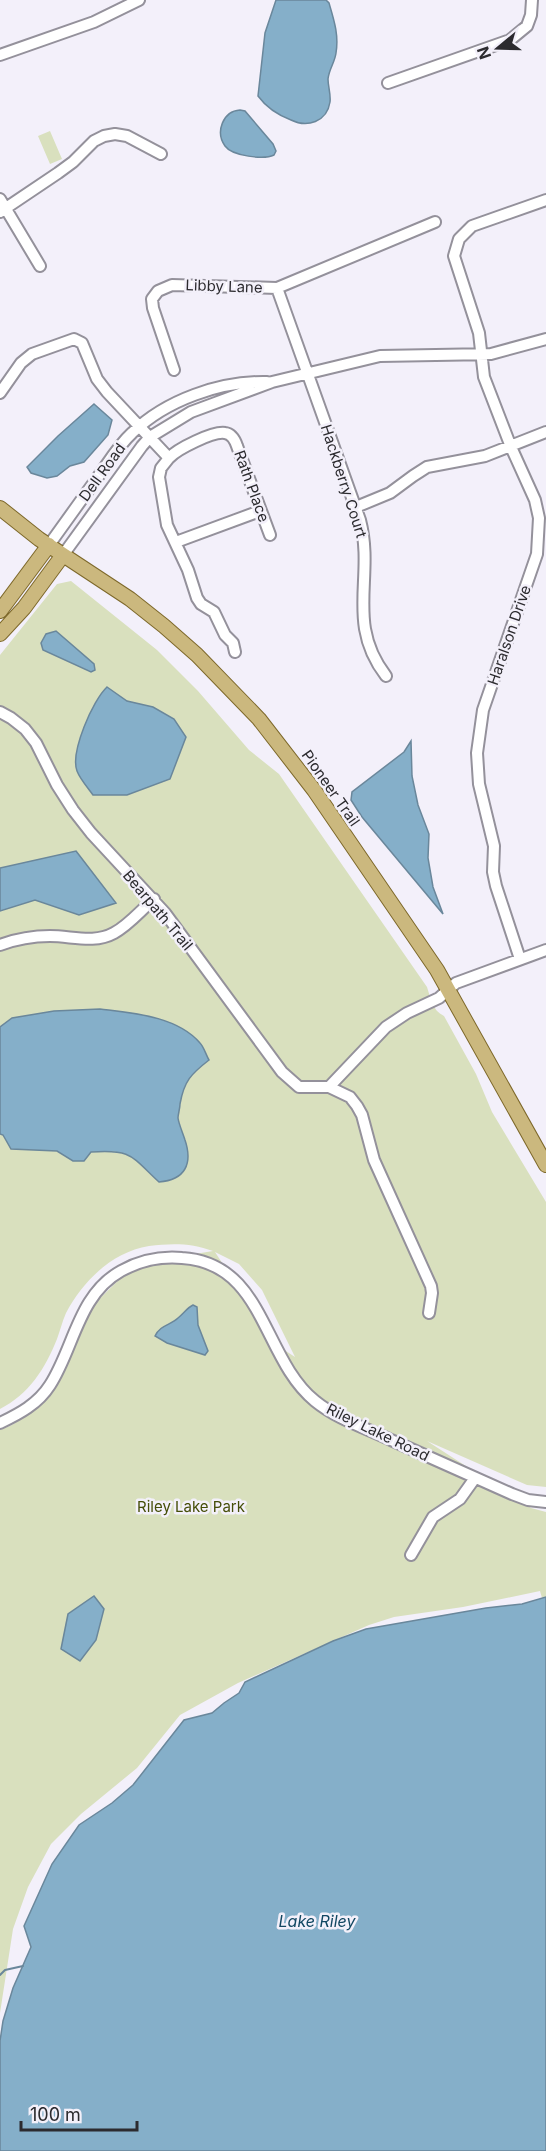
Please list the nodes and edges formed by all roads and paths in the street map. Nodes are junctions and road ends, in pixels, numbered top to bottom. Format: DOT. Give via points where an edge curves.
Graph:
graph roads {
  1 [pos="139,0"];
  2 [pos="532,0"];
  3 [pos="0,55"];
  4 [pos="388,83"];
  5 [pos="161,154"];
  6 [pos="546,200"];
  7 [pos="2,206"];
  8 [pos="435,222"];
  9 [pos="40,266"];
  10 [pos="277,288"];
  11 [pos="546,339"];
  12 [pos="482,355"];
  13 [pos="174,370"];
  14 [pos="307,373"];
  15 [pos="272,382"];
  16 [pos="0,393"];
  17 [pos="141,426"];
  18 [pos="546,432"];
  19 [pos="150,437"];
  20 [pos="511,447"];
  21 [pos="169,458"];
  22 [pos="356,507"];
  23 [pos="0,508"];
  24 [pos="260,511"];
  25 [pos="270,535"];
  26 [pos="176,542"];
  27 [pos="49,545"];
  28 [pos="63,555"];
  29 [pos="541,563"];
  30 [pos="0,610"];
  31 [pos="0,634"];
  32 [pos="235,652"];
  33 [pos="386,676"];
  34 [pos="0,712"];
  35 [pos="154,899"];
  36 [pos="0,945"];
  37 [pos="546,950"];
  38 [pos="520,959"];
  39 [pos="449,989"];
  40 [pos="329,1087"];
  41 [pos="546,1165"];
  42 [pos="429,1313"];
  43 [pos="0,1423"];
  44 [pos="475,1478"];
  45 [pos="546,1502"];
  46 [pos="411,1555"];
  1 -- 3 [label="street" via="94,22"];
  2 -- 4 [label="street" via="527,26 510,40"];
  5 -- 7 [label="street" via="127,136 104,136 58,173"];
  6 -- 12 [label="street, Haralson Drive" via="472,226 455,248 456,265 479,333"];
  7 -- 9 [label="street"];
  8 -- 10 [label="street, Libby Lane"];
  10 -- 13 [label="street, Libby Lane" via="188,284 158,291 152,300 153,308"];
  10 -- 14 [label="street, Hackberry Court"];
  11 -- 12 [label="street, Dell Road"];
  12 -- 14 [label="street, Dell Road" via="380,356"];
  12 -- 20 [label="street, Haralson Drive" via="484,377"];
  14 -- 15 [label="street, Dell Road"];
  14 -- 22 [label="street, Hackberry Court"];
  15 -- 17 [label="street, Dell Road" via="253,381 193,396"];
  15 -- 19 [label="street, Dell Road" via="191,412"];
  16 -- 17 [label="street" via="32,354 75,339 82,343 97,379"];
  17 -- 19 [label="street"];
  17 -- 27 [label="street, Dell Road" via="120,446"];
  18 -- 20 [label="street"];
  19 -- 21 [label="street"];
  19 -- 28 [label="street, Dell Road"];
  20 -- 22 [label="street" via="428,467 379,499"];
  20 -- 29 [label="street, Haralson Drive" via="535,500"];
  21 -- 24 [label="street, Rath Place" via="183,446 220,433 229,434 234,438"];
  21 -- 26 [label="street" via="162,468 160,485 167,525"];
  22 -- 33 [label="street, Hackberry Court" via="365,543 362,615 371,651"];
  23 -- 27 [label="main road, Pioneer Trail"];
  24 -- 25 [label="street, Rath Place"];
  24 -- 26 [label="street"];
  26 -- 32 [label="street" via="197,598 214,612"];
  27 -- 28 [label="main road, Pioneer Trail"];
  27 -- 30 [label="main road, Dell Road"];
  28 -- 31 [label="main road, Dell Road"];
  28 -- 39 [label="main road, Pioneer Trail" via="121,592 164,626 259,719 314,790"];
  29 -- 38 [label="street, Haralson Drive" via="483,710 477,753 481,798 494,846 493,872"];
  34 -- 35 [label="street, Bearpath Trail" via="25,729 74,810"];
  35 -- 36 [label="street" via="105,937 31,937"];
  35 -- 40 [label="street, Bearpath Trail" via="282,1072 299,1087"];
  37 -- 38 [label="street"];
  38 -- 39 [label="street"];
  39 -- 40 [label="street" via="386,1027"];
  39 -- 41 [label="main road, Pioneer Trail"];
  40 -- 42 [label="street" via="350,1097 362,1115 374,1160 431,1286"];
  43 -- 44 [label="street, Riley Lake Road" via="27,1409 50,1386 78,1323 104,1284 135,1264 189,1258 224,1272 239,1283 260,1313 289,1372 314,1400 346,1420"];
  44 -- 45 [label="street, Riley Lake Road" via="528,1500"];
  44 -- 46 [label="street" via="460,1499 433,1517"];
}
